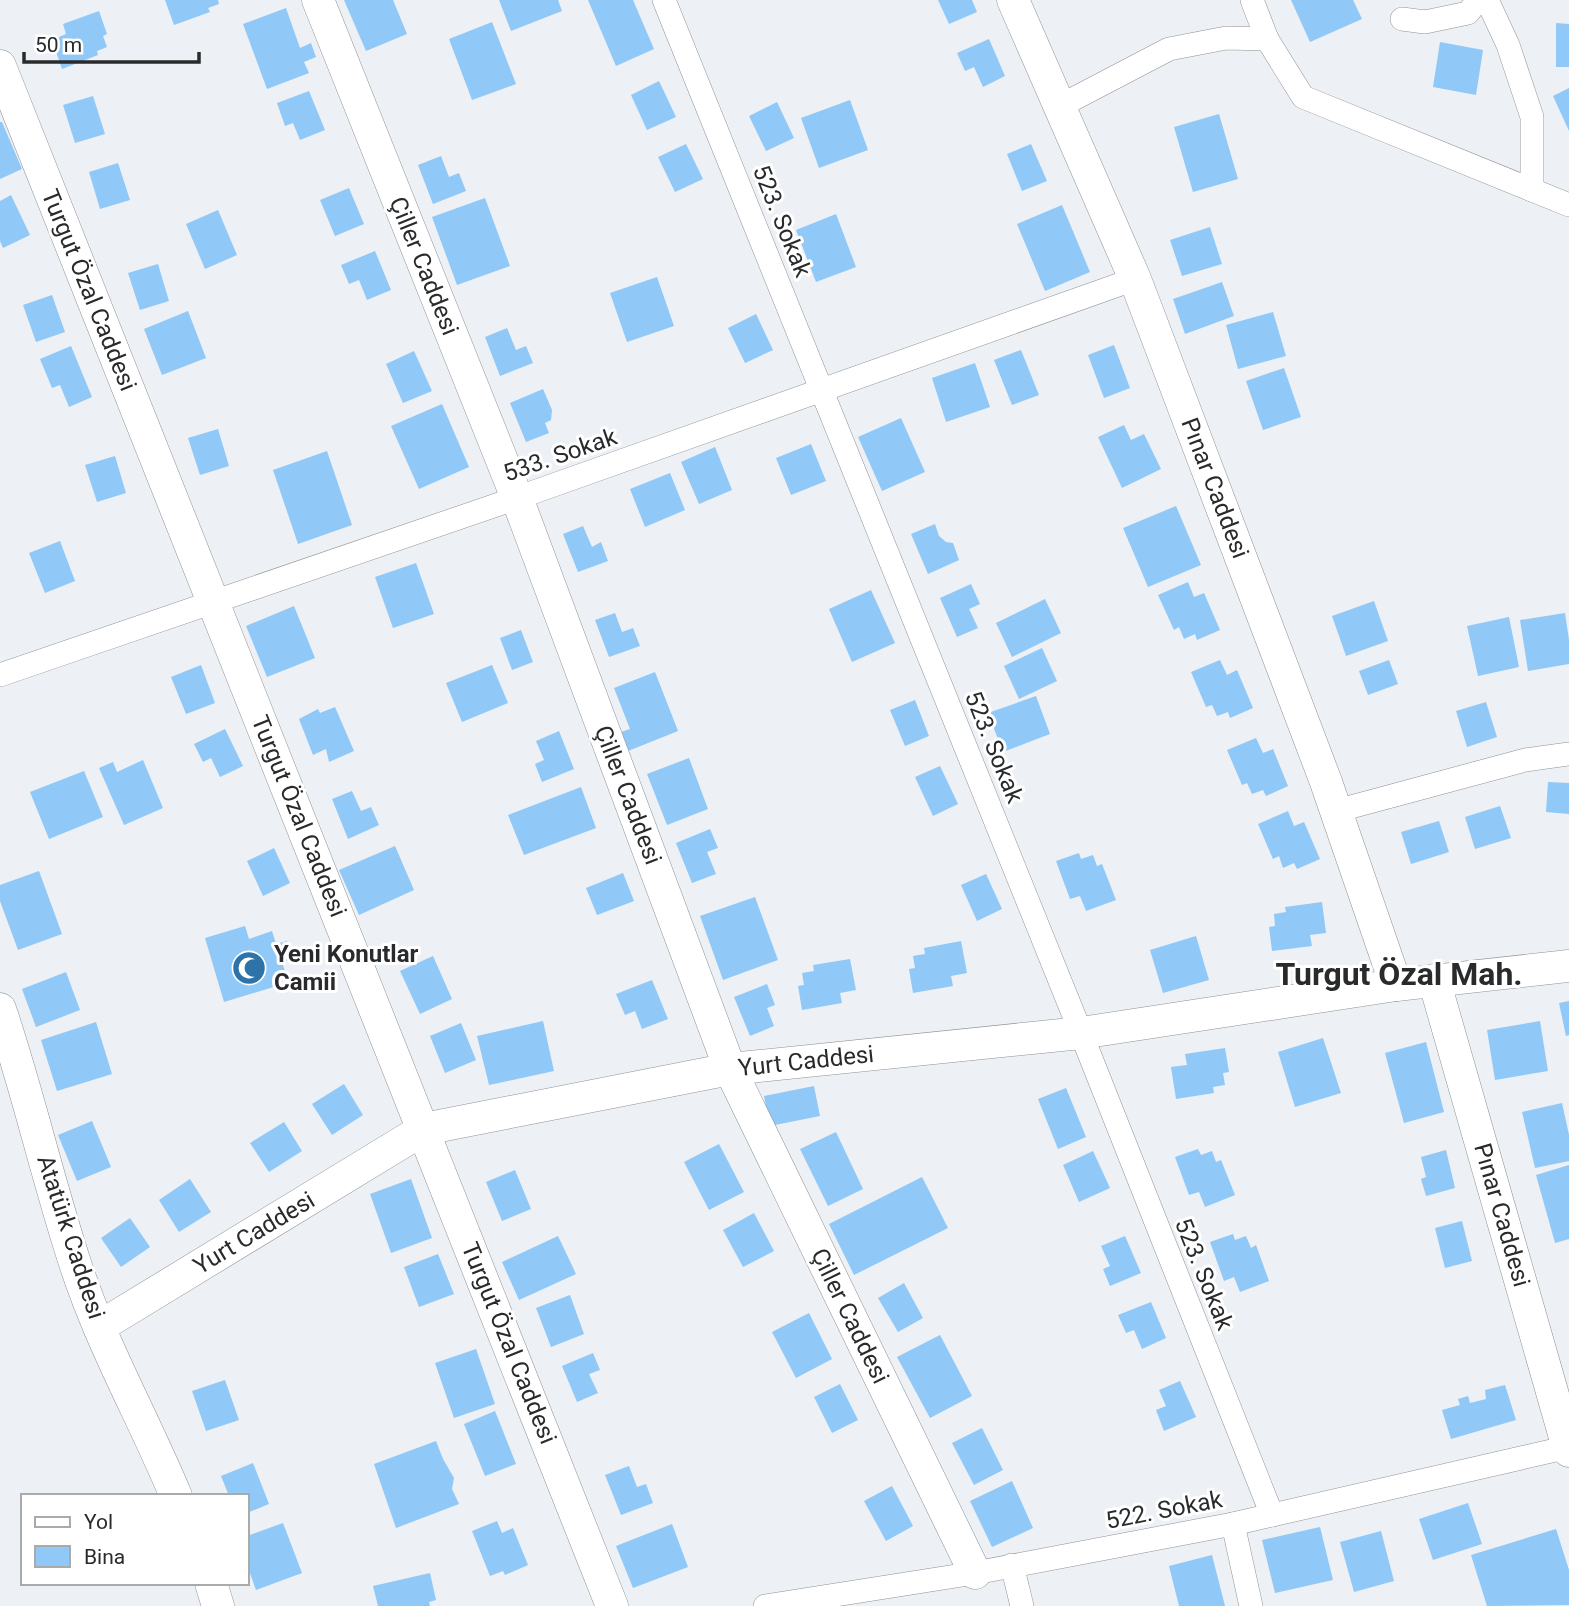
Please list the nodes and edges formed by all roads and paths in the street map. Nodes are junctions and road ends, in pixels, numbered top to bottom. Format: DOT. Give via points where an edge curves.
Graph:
graph roads {
  1 [pos="318,0"];
  2 [pos="664,0"];
  3 [pos="1013,0"];
  4 [pos="1252,0"];
  5 [pos="1478,0"];
  6 [pos="1487,0"];
  7 [pos="1402,19"];
  8 [pos="1267,39"];
  9 [pos="0,66"];
  10 [pos="1060,106"];
  11 [pos="1532,190"];
  12 [pos="1569,205"];
  13 [pos="1136,279"];
  14 [pos="822,390"];
  15 [pos="517,498"];
  16 [pos="213,600"];
  17 [pos="0,674"];
  18 [pos="1569,754"];
  19 [pos="1336,811"];
  20 [pos="1569,966"];
  21 [pos="1434,980"];
  22 [pos="1396,985"];
  23 [pos="0,1009"];
  24 [pos="1081,1033"];
  25 [pos="730,1069"];
  26 [pos="424,1129"];
  27 [pos="99,1327"];
  28 [pos="1569,1448"];
  29 [pos="175,1494"];
  30 [pos="1272,1515"];
  31 [pos="1233,1524"];
  32 [pos="1012,1565"];
  33 [pos="975,1573"];
  34 [pos="212,1585"];
  35 [pos="218,1606"];
  36 [pos="612,1606"];
  37 [pos="765,1606"];
  38 [pos="1022,1606"];
  39 [pos="1251,1606"];
  1 -- 15 [label="street, Çiller Caddesi"];
  2 -- 14 [label="street, 523. Sokak"];
  3 -- 10 [label="street, Pınar Caddesi"];
  4 -- 8 [label="street"];
  5 -- 7 [label="street" via="1468,13 1425,22"];
  6 -- 11 [label="street" via="1532,117"];
  8 -- 10 [label="street" via="1226,38 1169,49"];
  8 -- 11 [label="street" via="1303,97"];
  9 -- 16 [label="street, Turgut Özal Caddesi"];
  10 -- 13 [label="street, Pınar Caddesi"];
  11 -- 12 [label="street"];
  13 -- 14 [label="street, 533. Sokak"];
  13 -- 19 [label="street, Pınar Caddesi"];
  14 -- 15 [label="street, 533. Sokak"];
  14 -- 24 [label="street, 523. Sokak"];
  15 -- 16 [label="street, 533. Sokak"];
  15 -- 25 [label="street, Çiller Caddesi"];
  16 -- 17 [label="street, 533. Sokak"];
  16 -- 26 [label="street, Turgut Özal Caddesi"];
  18 -- 19 [label="street" via="1525,760"];
  19 -- 22 [label="street, Pınar Caddesi"];
  20 -- 21 [label="street, Yurt Caddesi"];
  21 -- 22 [label="street, Yurt Caddesi"];
  21 -- 28 [label="street, Pınar Caddesi"];
  22 -- 24 [label="street, Yurt Caddesi"];
  23 -- 27 [label="street, Atatürk Caddesi" via="74,1262"];
  24 -- 25 [label="street, Yurt Caddesi"];
  24 -- 30 [label="street, 523. Sokak"];
  25 -- 26 [label="street, Yurt Caddesi"];
  25 -- 33 [label="street, Çiller Caddesi"];
  26 -- 27 [label="street, Yurt Caddesi"];
  26 -- 36 [label="street, Turgut Özal Caddesi"];
  27 -- 29 [label="street, Atatürk Caddesi"];
  28 -- 30 [label="street, 522. Sokak"];
  30 -- 31 [label="street, 522. Sokak"];
  31 -- 32 [label="street, 522. Sokak"];
  31 -- 39 [label="street"];
  32 -- 33 [label="street, 522. Sokak"];
  32 -- 38 [label="street"];
  33 -- 37 [label="street, 522. Sokak"];
  34 -- 35 [label="street"];
}
